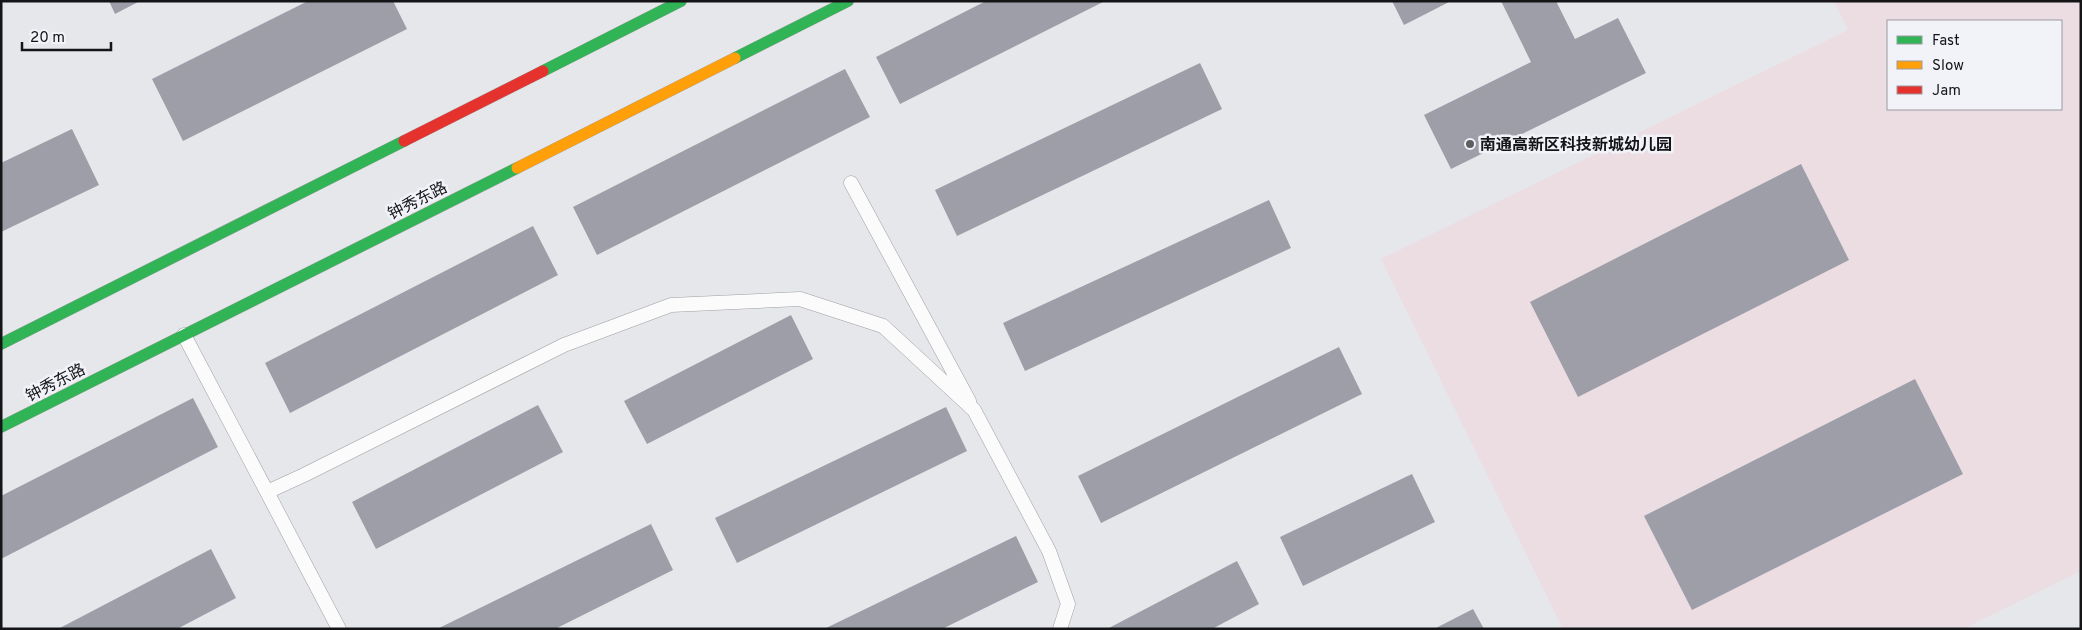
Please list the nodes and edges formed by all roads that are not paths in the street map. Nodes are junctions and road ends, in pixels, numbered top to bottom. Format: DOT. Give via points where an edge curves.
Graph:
graph roads {
  1 [pos="681,1"];
  2 [pos="848,1"];
  3 [pos="851,183"];
  4 [pos="184,335"];
  5 [pos="1,344"];
  6 [pos="974,410"];
  7 [pos="1,427"];
  8 [pos="267,492"];
  9 [pos="340,629"];
  10 [pos="1060,629"];
  1 -- 5 [label="main road"];
  2 -- 4 [label="main road, 钟秀东路"];
  3 -- 6 [label="lane"];
  4 -- 7 [label="main road, 钟秀东路"];
  4 -- 8 [label="lane"];
  6 -- 8 [label="lane" via="883,326 800,299 671,305 564,345"];
  6 -- 10 [label="lane" via="1049,551 1068,604"];
  8 -- 9 [label="lane"];
}
